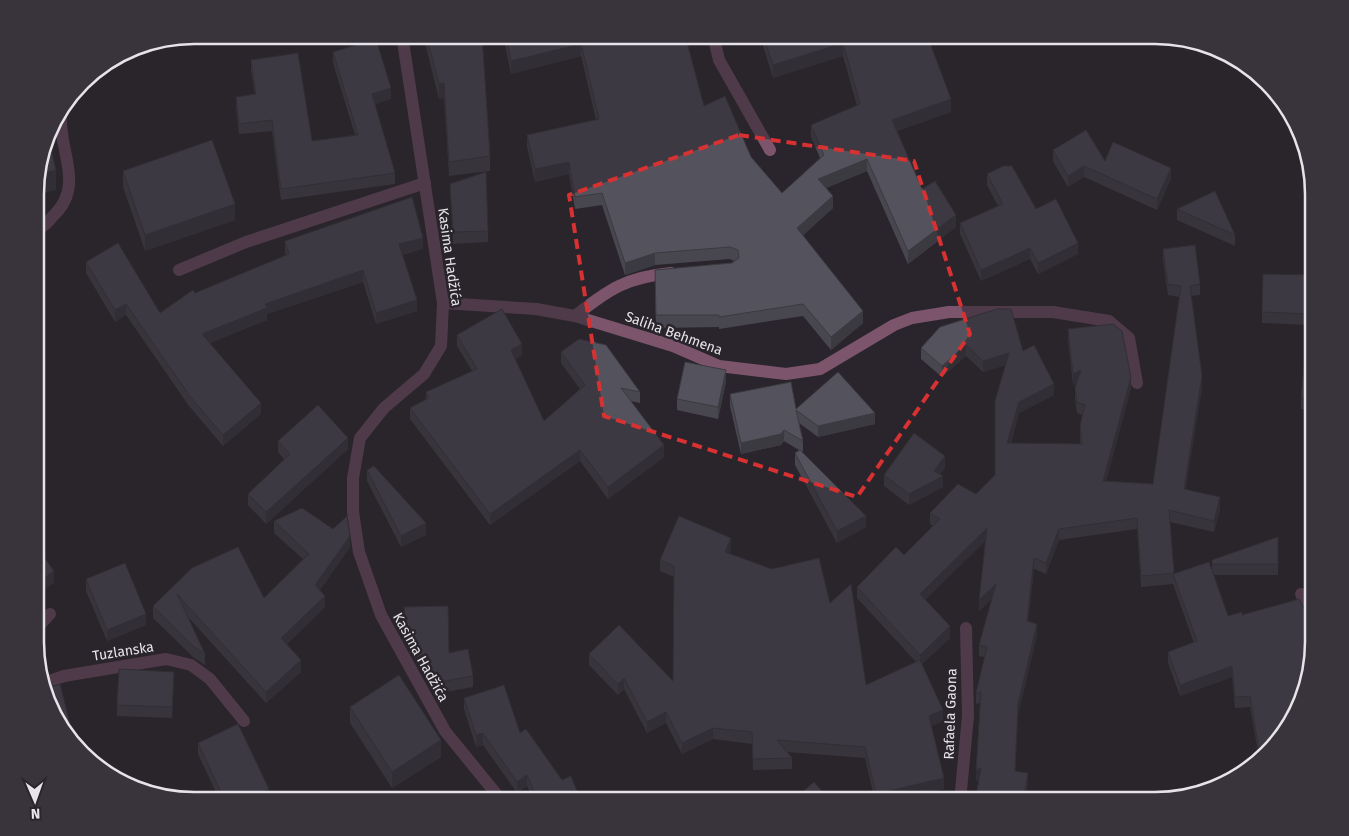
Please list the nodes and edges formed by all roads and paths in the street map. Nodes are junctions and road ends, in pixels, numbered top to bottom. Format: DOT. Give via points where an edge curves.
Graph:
graph roads {
  1 [pos="403,44"];
  2 [pos="715,44"];
  3 [pos="61,124"];
  4 [pos="770,150"];
  5 [pos="425,183"];
  6 [pos="44,226"];
  7 [pos="179,270"];
  8 [pos="684,272"];
  9 [pos="444,303"];
  10 [pos="575,316"];
  11 [pos="1137,383"];
  12 [pos="1301,594"];
  13 [pos="1305,603"];
  14 [pos="50,614"];
  15 [pos="44,620"];
  16 [pos="966,628"];
  17 [pos="49,681"];
  18 [pos="244,721"];
  19 [pos="495,792"];
  20 [pos="961,792"];
  1 -- 5 [label="street, Kasima Hadžića"];
  2 -- 4 [label="street" via="719,60"];
  3 -- 6 [label="street" via="71,184 64,205"];
  5 -- 7 [label="street" via="246,242"];
  5 -- 9 [label="street, Kasima Hadžića"];
  8 -- 10 [label="street" via="647,276 608,290"];
  9 -- 10 [label="street, Saliha Behmena" via="536,309"];
  9 -- 19 [label="street, Kasima Hadžića" via="442,346 424,374 384,408 360,438 353,478 353,512 359,552 381,614 445,731"];
  10 -- 11 [label="street, Saliha Behmena" via="674,346 719,366 786,374 820,369 894,325 912,318 949,312 1053,312 1109,320 1129,338"];
  12 -- 13 [label="street"];
  14 -- 15 [label="street"];
  16 -- 20 [label="street, Rafaela Gaona" via="968,716"];
  17 -- 18 [label="street, Tuzlanska" via="166,659 191,666 210,679"];
}
